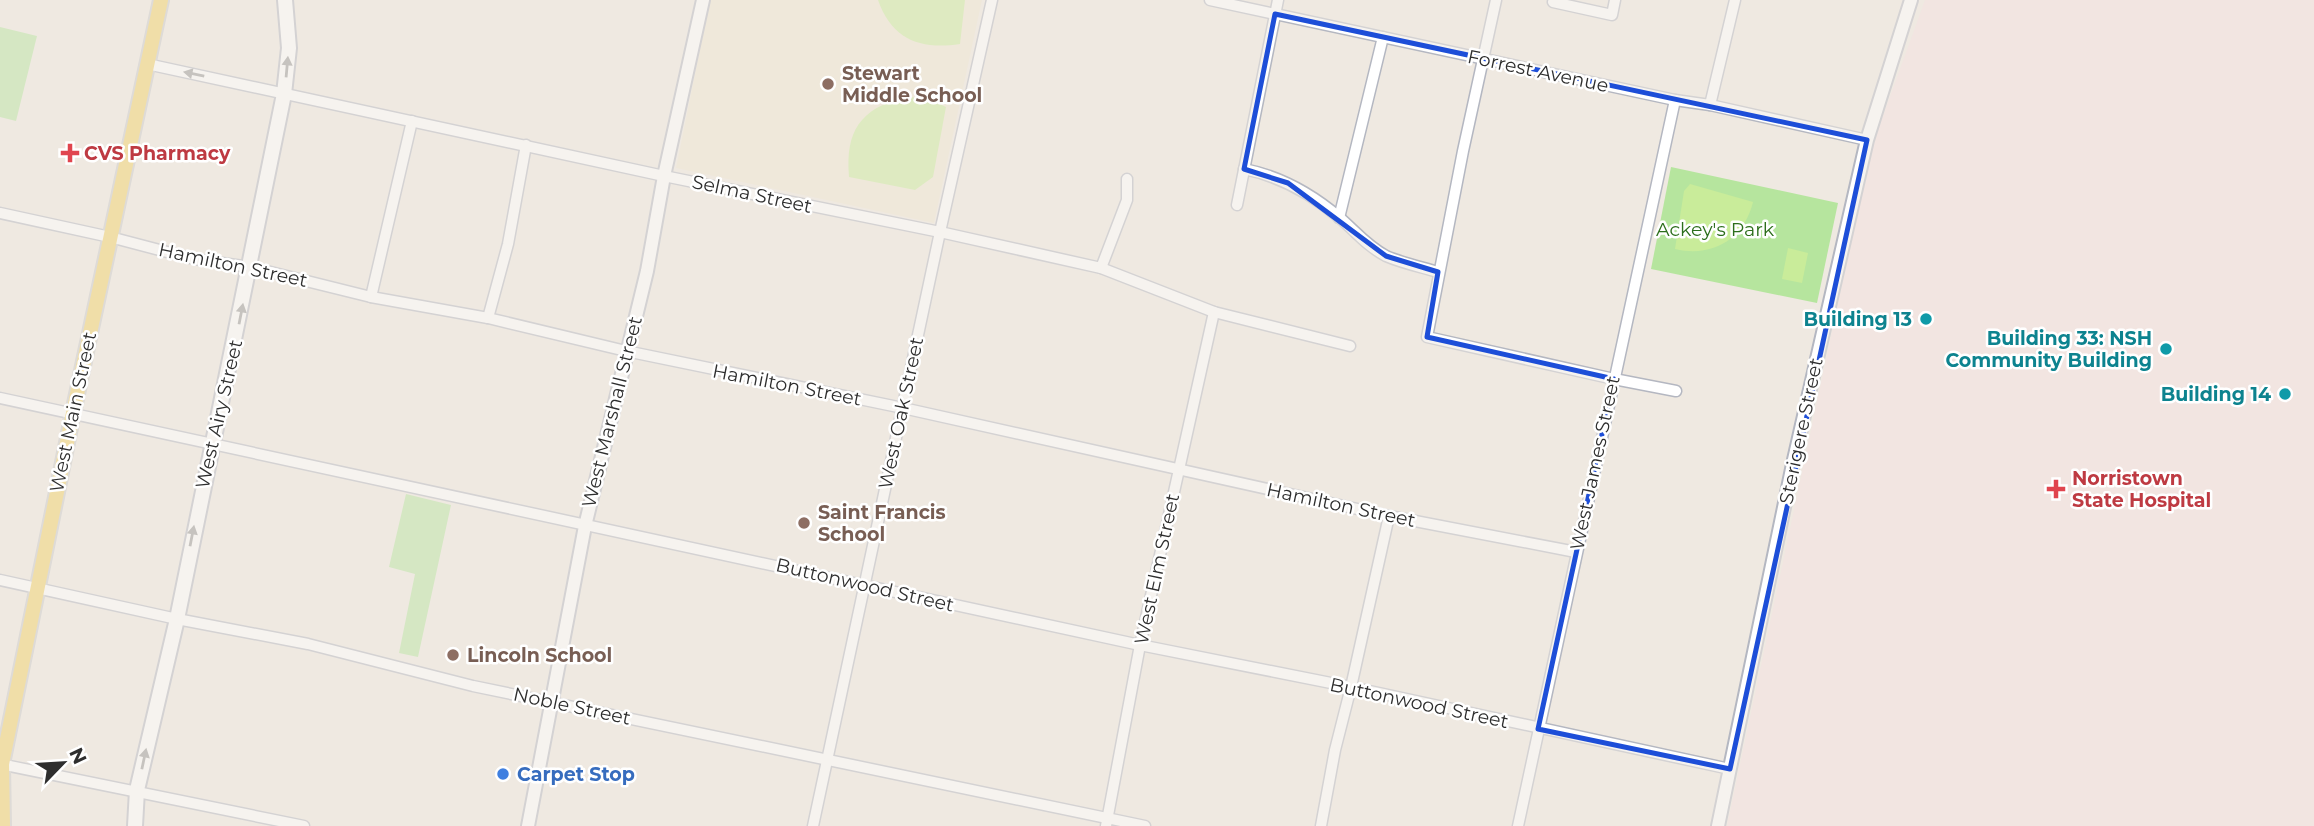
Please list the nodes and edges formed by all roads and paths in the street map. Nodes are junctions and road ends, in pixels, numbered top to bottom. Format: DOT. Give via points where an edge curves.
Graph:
graph roads {
  1 [pos="160,0"];
  2 [pos="285,0"];
  3 [pos="703,0"];
  4 [pos="992,0"];
  5 [pos="1210,0"];
  6 [pos="1278,0"];
  7 [pos="1496,0"];
  8 [pos="1554,0"];
  9 [pos="1615,0"];
  10 [pos="1735,0"];
  11 [pos="1911,0"];
  12 [pos="1275,14"];
  13 [pos="1383,37"];
  14 [pos="1483,59"];
  15 [pos="147,64"];
  16 [pos="284,94"];
  17 [pos="1675,100"];
  18 [pos="1710,105"];
  19 [pos="412,121"];
  20 [pos="1867,140"];
  21 [pos="526,145"];
  22 [pos="1244,169"];
  23 [pos="664,176"];
  24 [pos="1127,180"];
  25 [pos="1237,205"];
  26 [pos="0,213"];
  27 [pos="1339,218"];
  28 [pos="940,232"];
  29 [pos="110,237"];
  30 [pos="250,267"];
  31 [pos="1101,268"];
  32 [pos="1438,272"];
  33 [pos="371,297"];
  34 [pos="1214,312"];
  35 [pos="488,318"];
  36 [pos="1350,346"];
  37 [pos="626,351"];
  38 [pos="1614,379"];
  39 [pos="1676,391"];
  40 [pos="0,398"];
  41 [pos="903,408"];
  42 [pos="73,413"];
  43 [pos="211,443"];
  44 [pos="1178,469"];
  45 [pos="1389,516"];
  46 [pos="585,526"];
  47 [pos="1576,552"];
  48 [pos="0,580"];
  49 [pos="866,586"];
  50 [pos="36,589"];
  51 [pos="177,619"];
  52 [pos="1140,645"];
  53 [pos="1351,687"];
  54 [pos="552,701"];
  55 [pos="1538,729"];
  56 [pos="828,759"];
  57 [pos="1,764"];
  58 [pos="1730,769"];
  59 [pos="137,790"];
  60 [pos="2,820"];
  61 [pos="1107,822"];
  62 [pos="135,826"];
  63 [pos="304,826"];
  64 [pos="528,826"];
  65 [pos="814,826"];
  66 [pos="1145,826"];
  67 [pos="1321,826"];
  68 [pos="1518,826"];
  69 [pos="1718,826"];
  1 -- 15 [label="main road, West Main Street"];
  16 -- 2 [label="main road, West Airy Street, one-way" via="289,48"];
  3 -- 23 [label="street, West Marshall Street"];
  4 -- 28 [label="street, West Oak Street"];
  5 -- 12 [label="street, Forrest Avenue"];
  6 -- 12 [label="street"];
  7 -- 14 [label="street"];
  8 -- 9 [label="street" via="1612,15"];
  10 -- 18 [label="street"];
  11 -- 20 [label="street, Sterigere Street"];
  12 -- 13 [label="street, Forrest Avenue"];
  12 -- 22 [label="street"];
  13 -- 14 [label="street, Forrest Avenue"];
  13 -- 27 [label="street"];
  14 -- 17 [label="street, Forrest Avenue"];
  14 -- 32 [label="street"];
  16 -- 15 [label="street, Selma Street, one-way"];
  15 -- 29 [label="main road, West Main Street"];
  16 -- 19 [label="street, Selma Street"];
  16 -- 30 [label="main road, West Airy Street"];
  17 -- 18 [label="street, Forrest Avenue"];
  17 -- 38 [label="street, West James Street"];
  18 -- 20 [label="street, Forrest Avenue"];
  19 -- 21 [label="street, Selma Street"];
  19 -- 33 [label="street"];
  20 -- 58 [label="street, Sterigere Street"];
  21 -- 23 [label="street, Selma Street"];
  21 -- 35 [label="street" via="508,244"];
  22 -- 25 [label="street"];
  22 -- 27 [label="street" via="1288,183"];
  23 -- 28 [label="street, Selma Street"];
  23 -- 37 [label="street, West Marshall Street" via="647,271"];
  24 -- 31 [label="street" via="1127,200"];
  26 -- 29 [label="street, Hamilton Street"];
  27 -- 32 [label="street" via="1359,239 1386,256"];
  28 -- 31 [label="street, Selma Street"];
  28 -- 41 [label="street, West Oak Street"];
  29 -- 30 [label="street, Hamilton Street" via="194,259"];
  29 -- 42 [label="main road, West Main Street"];
  30 -- 33 [label="street, Hamilton Street"];
  43 -- 30 [label="main road, West Airy Street, one-way"];
  31 -- 34 [label="street, Selma Street"];
  32 -- 38 [label="street" via="1427,337"];
  33 -- 35 [label="street, Hamilton Street"];
  34 -- 36 [label="street, Selma Street"];
  34 -- 44 [label="street, West Elm Street"];
  35 -- 37 [label="street, Hamilton Street"];
  37 -- 41 [label="street, Hamilton Street"];
  37 -- 46 [label="street, West Marshall Street"];
  38 -- 39 [label="street"];
  38 -- 47 [label="street, West James Street"];
  40 -- 42 [label="street, Buttonwood Street"];
  41 -- 44 [label="street, Hamilton Street"];
  41 -- 49 [label="street, West Oak Street"];
  42 -- 43 [label="street, Buttonwood Street"];
  42 -- 50 [label="main road, West Main Street"];
  43 -- 46 [label="street, Buttonwood Street"];
  51 -- 43 [label="main road, West Airy Street, one-way"];
  44 -- 45 [label="street, Hamilton Street"];
  44 -- 52 [label="street, West Elm Street"];
  45 -- 47 [label="street, Hamilton Street"];
  45 -- 53 [label="street"];
  46 -- 49 [label="street, Buttonwood Street"];
  46 -- 54 [label="street, West Marshall Street"];
  47 -- 55 [label="street, West James Street"];
  48 -- 50 [label="street, Noble Street"];
  49 -- 52 [label="street, Buttonwood Street"];
  49 -- 56 [label="street, West Oak Street"];
  50 -- 51 [label="street, Noble Street"];
  50 -- 57 [label="main road, West Main Street"];
  51 -- 54 [label="street, Noble Street"];
  59 -- 51 [label="main road, West Airy Street, one-way"];
  52 -- 53 [label="street, Buttonwood Street"];
  52 -- 61 [label="street, West Elm Street"];
  53 -- 55 [label="street, Buttonwood Street"];
  53 -- 67 [label="street"];
  54 -- 56 [label="street, Noble Street"];
  54 -- 64 [label="street, West Marshall Street"];
  55 -- 58 [label="street, Buttonwood Street"];
  55 -- 68 [label="street, West James Street"];
  56 -- 61 [label="street, Noble Street"];
  56 -- 65 [label="street, West Oak Street"];
  57 -- 59 [label="street"];
  57 -- 60 [label="main road, West Main Street"];
  58 -- 69 [label="street, Sterigere Street"];
  59 -- 62 [label="main road, West Airy Street"];
  59 -- 63 [label="street"];
  61 -- 66 [label="street, Noble Street"];
}
